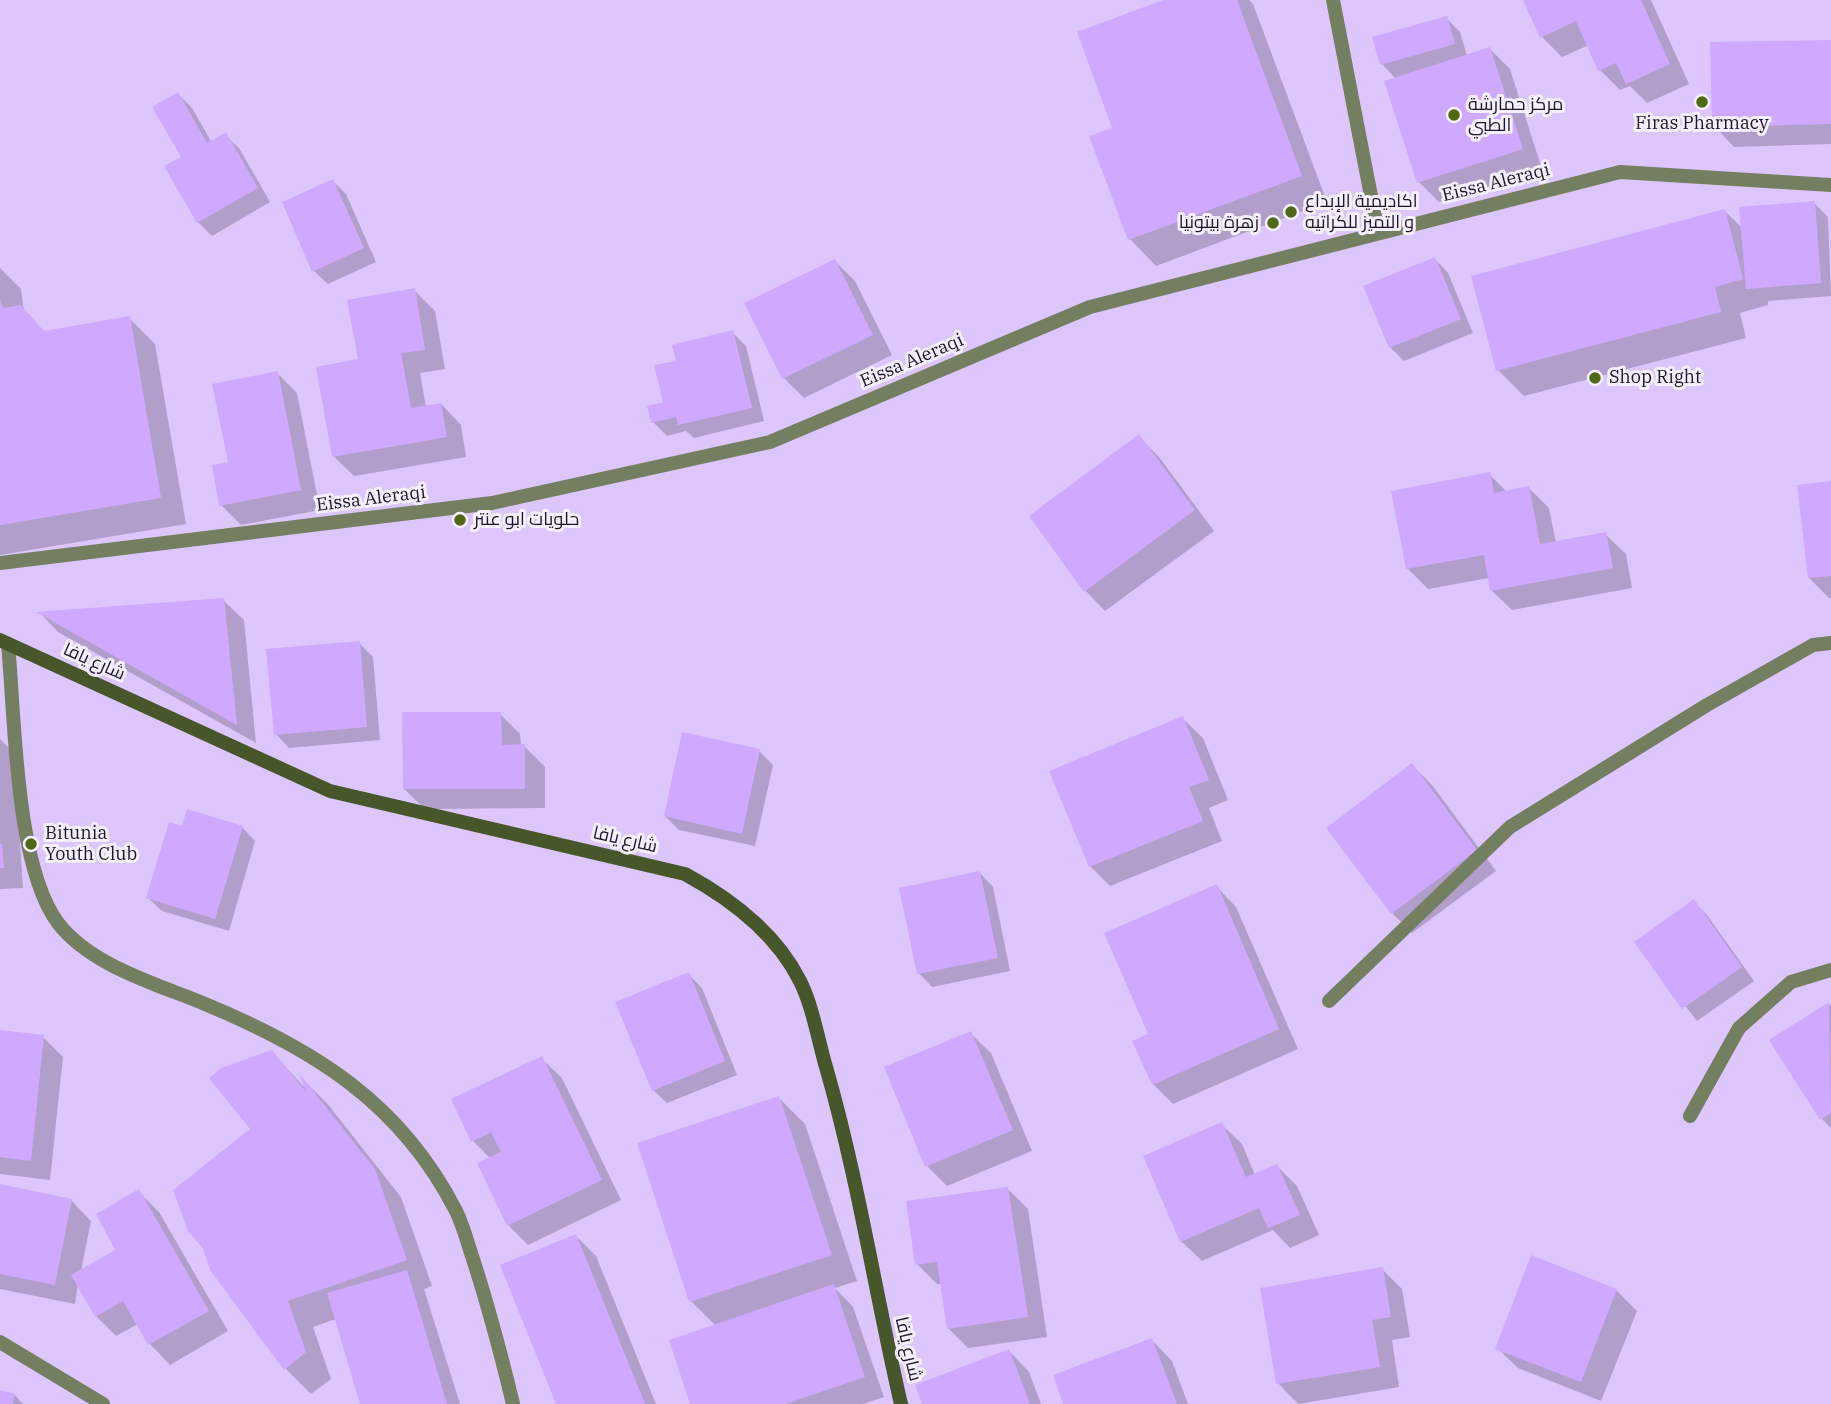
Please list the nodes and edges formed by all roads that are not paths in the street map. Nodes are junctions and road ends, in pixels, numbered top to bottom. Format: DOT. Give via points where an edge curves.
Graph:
graph roads {
  1 [pos="1334,0"];
  2 [pos="1831,186"];
  3 [pos="1378,232"];
  4 [pos="0,563"];
  5 [pos="4,642"];
  6 [pos="1831,643"];
  7 [pos="1831,970"];
  8 [pos="1329,1001"];
  9 [pos="1690,1116"];
  10 [pos="0,1342"];
  11 [pos="103,1404"];
  12 [pos="513,1404"];
  13 [pos="901,1404"];
  1 -- 3 [label="street"];
  2 -- 3 [label="street, Eissa Aleraqi" via="1620,172"];
  3 -- 4 [label="street, Eissa Aleraqi" via="1090,307 770,442 492,503"];
  5 -- 12 [label="street" via="25,829 41,893 59,923 83,947 126,970 250,1023 333,1068 383,1110 418,1150 457,1212 489,1306"];
  5 -- 13 [label="street, شارع يافا" via="330,790 685,874 720,893 778,947 801,982 848,1143"];
  6 -- 8 [label="street" via="1813,645 1707,705 1510,827"];
  7 -- 9 [label="street" via="1791,982 1739,1028"];
  10 -- 11 [label="street"];
}
